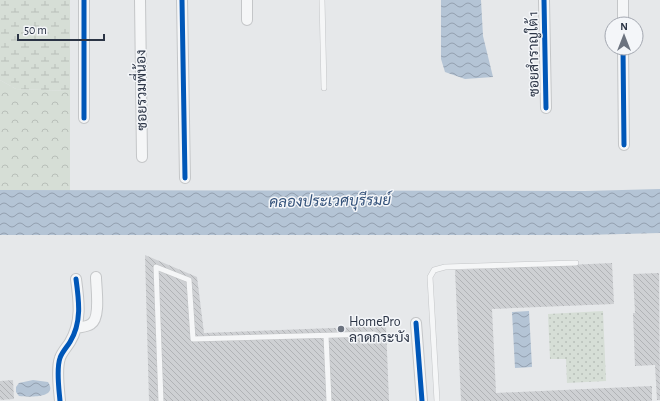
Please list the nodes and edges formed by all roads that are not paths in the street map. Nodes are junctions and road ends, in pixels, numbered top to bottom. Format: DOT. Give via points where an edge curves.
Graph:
graph roads {
  1 [pos="84,0"];
  2 [pos="140,0"];
  3 [pos="182,0"];
  4 [pos="247,0"];
  5 [pos="322,0"];
  6 [pos="544,0"];
  7 [pos="624,0"];
  8 [pos="623,16"];
  9 [pos="247,20"];
  10 [pos="623,56"];
  11 [pos="324,88"];
  12 [pos="546,108"];
  13 [pos="84,118"];
  14 [pos="624,145"];
  15 [pos="142,157"];
  16 [pos="185,178"];
  17 [pos="576,263"];
  18 [pos="96,277"];
  19 [pos="76,279"];
  20 [pos="416,323"];
  21 [pos="76,328"];
  22 [pos="374,334"];
  23 [pos="326,336"];
  24 [pos="60,401"];
  25 [pos="161,401"];
  26 [pos="329,401"];
  27 [pos="422,401"];
  28 [pos="437,401"];
  1 -- 13 [label="street"];
  2 -- 15 [label="street, ซอยรวมพี่น้อง"];
  3 -- 16 [label="street"];
  4 -- 9 [label="street"];
  5 -- 11 [label="lane"];
  6 -- 12 [label="street, ซอยสำราญใต้ 1"];
  7 -- 8 [label="street"];
  10 -- 14 [label="street"];
  17 -- 28 [label="lane" via="445,267 434,270 430,277"];
  18 -- 21 [label="street" via="98,308 95,320 90,325"];
  19 -- 21 [label="street" via="79,312"];
  20 -- 27 [label="street"];
  21 -- 24 [label="street" via="59,358"];
  22 -- 23 [label="lane"];
  23 -- 25 [label="lane" via="194,339 189,280 156,267"];
  23 -- 26 [label="lane"];
}
